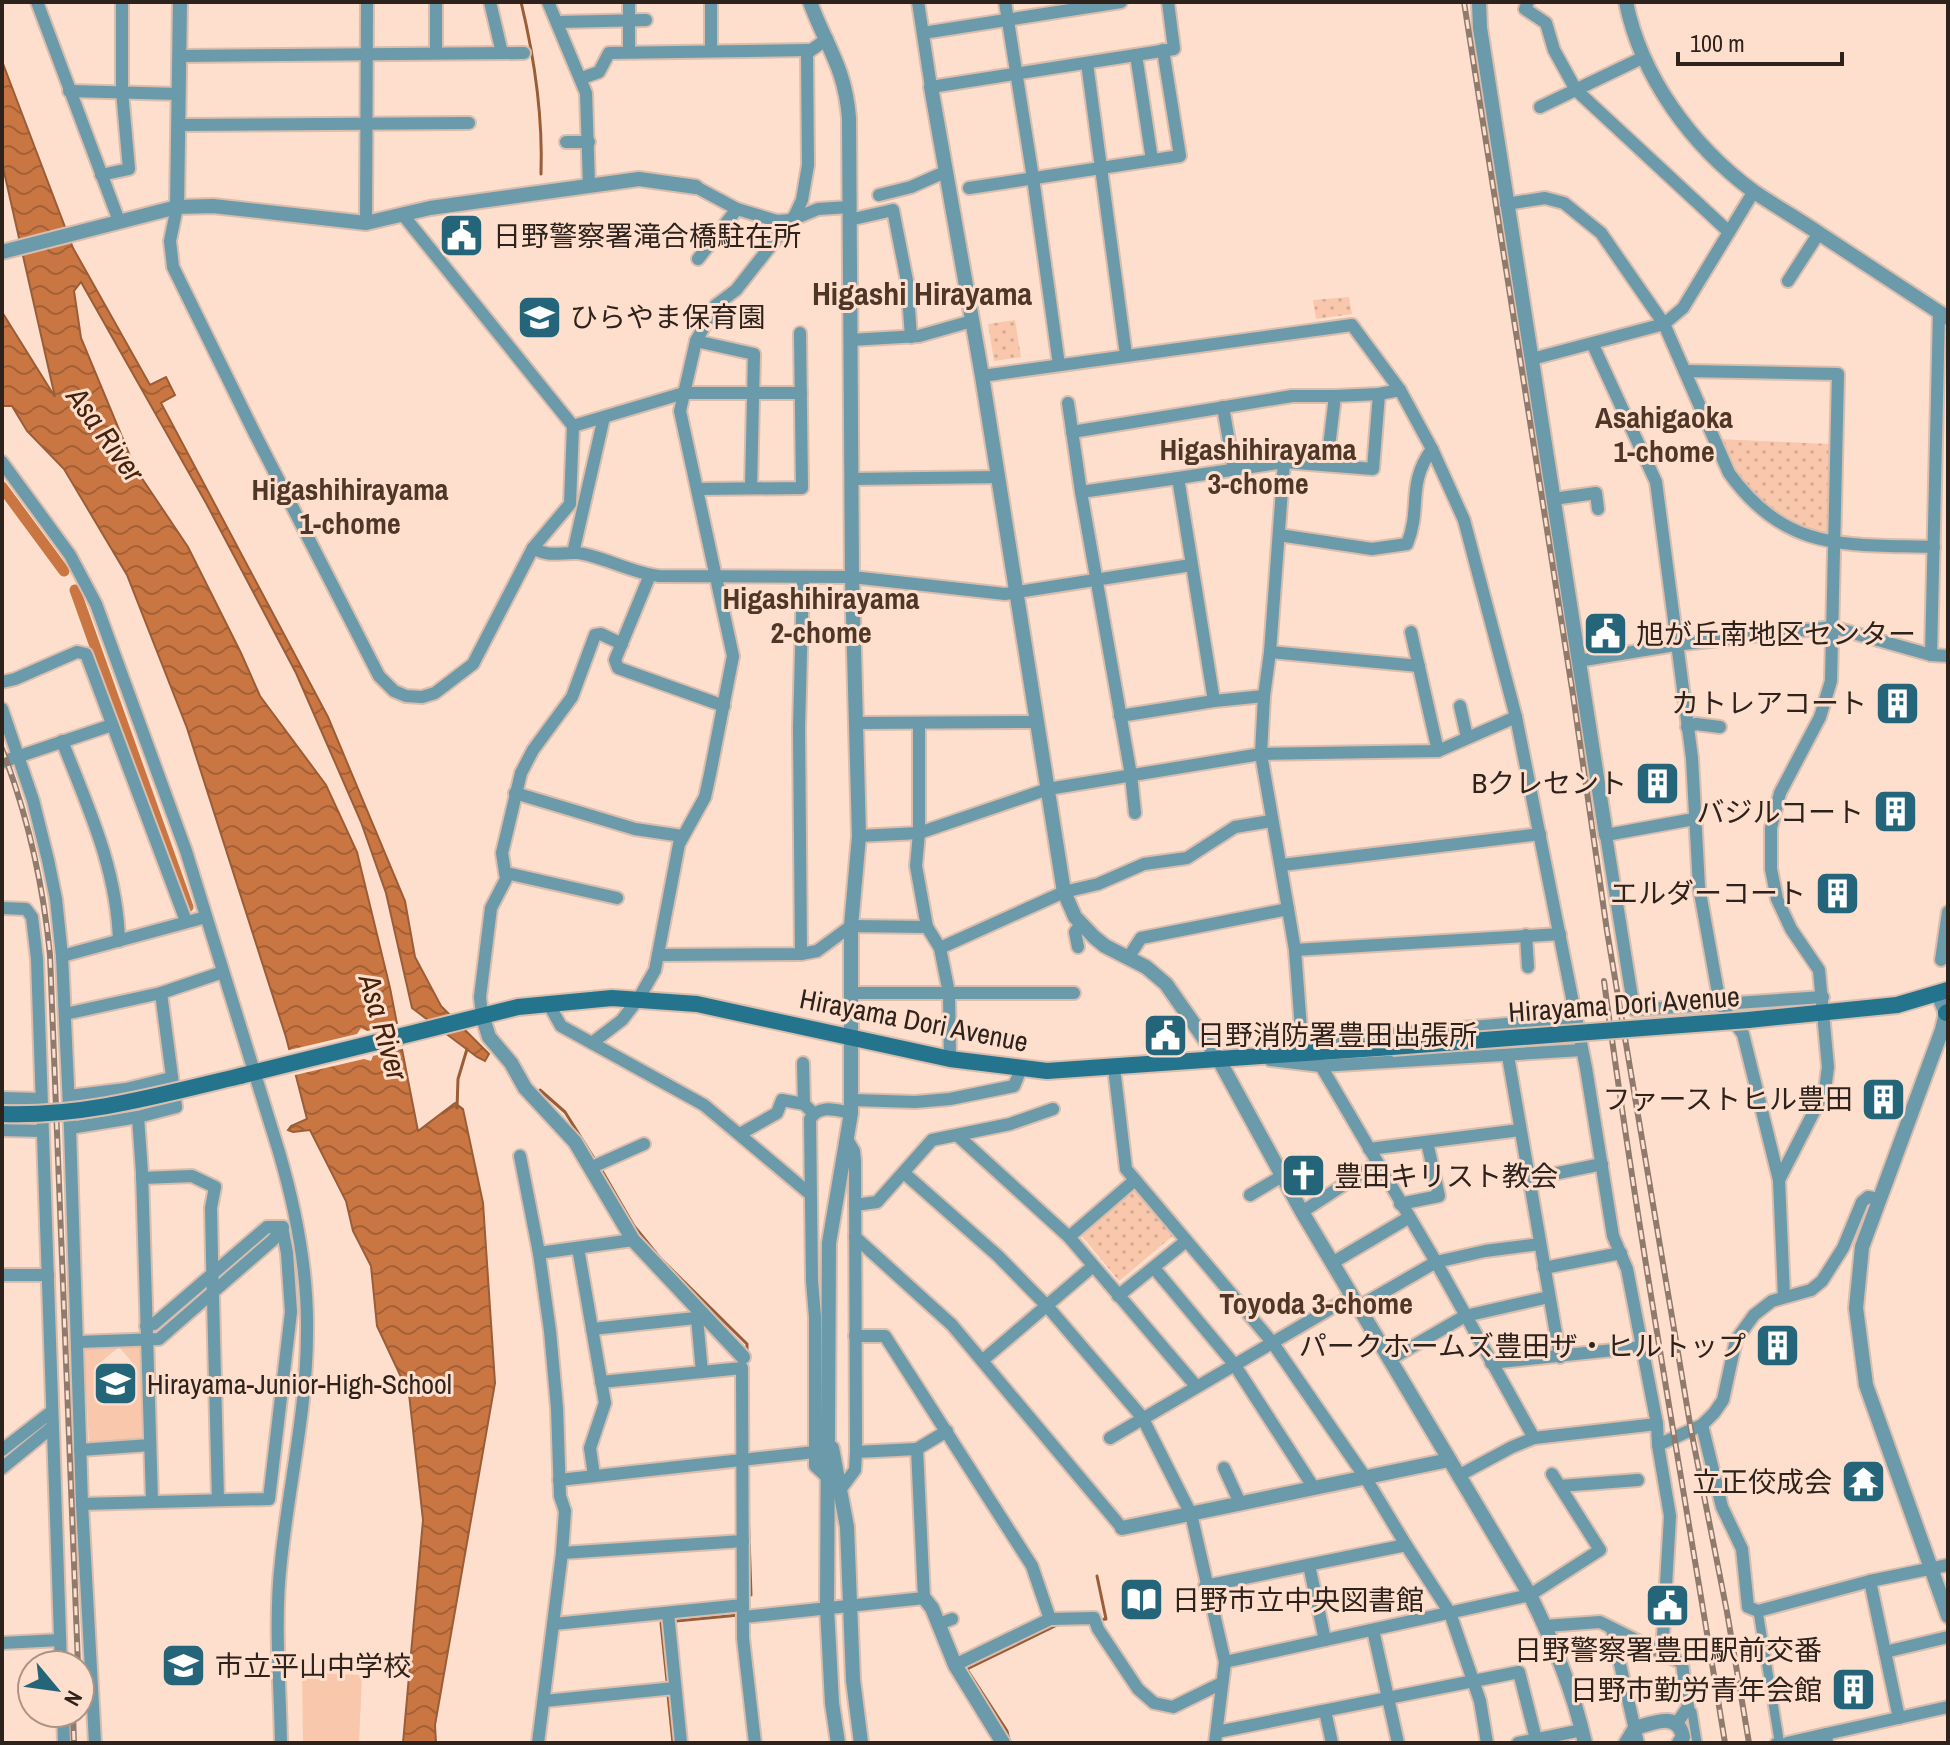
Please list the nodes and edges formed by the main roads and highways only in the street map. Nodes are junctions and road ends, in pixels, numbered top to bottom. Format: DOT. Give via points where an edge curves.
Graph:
graph roads {
  1 [pos="1943,992"];
  2 [pos="2,1114"];
  1 -- 2 [label="main road, Hirayama Dori Avenue, bridge" via="1897,1005 1824,1005 1748,1020 1047,1071 950,1059 697,1004 583,999 474,1017 108,1107"];
}
